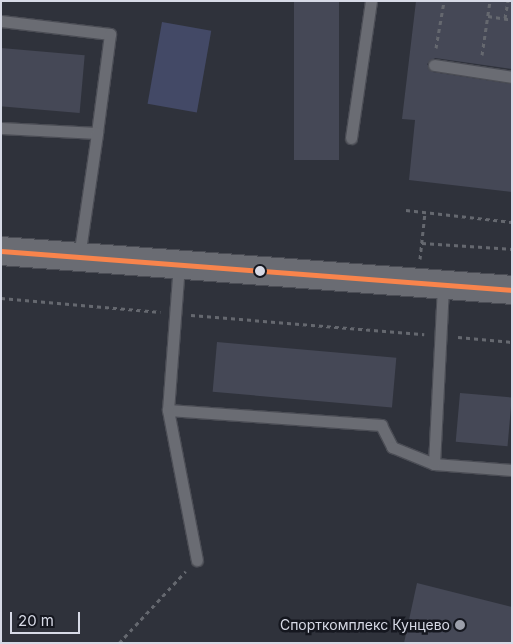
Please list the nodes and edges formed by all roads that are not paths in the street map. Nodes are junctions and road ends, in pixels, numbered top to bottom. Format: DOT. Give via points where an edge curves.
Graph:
graph roads {
  1 [pos="371,1"];
  2 [pos="1,21"];
  3 [pos="434,65"];
  4 [pos="512,77"];
  5 [pos="1,128"];
  6 [pos="97,133"];
  7 [pos="351,138"];
  8 [pos="1,251"];
  9 [pos="79,257"];
  10 [pos="179,264"];
  11 [pos="430,284"];
  12 [pos="512,290"];
  13 [pos="168,410"];
  14 [pos="434,464"];
  15 [pos="512,470"];
  16 [pos="197,560"];
  1 -- 7 [label="lane"];
  2 -- 6 [label="lane" via="110,34"];
  3 -- 4 [label="lane"];
  5 -- 6 [label="lane"];
  6 -- 9 [label="lane"];
  8 -- 9 [label="street"];
  9 -- 10 [label="street"];
  10 -- 11 [label="street"];
  10 -- 13 [label="lane"];
  11 -- 12 [label="street"];
  11 -- 14 [label="lane" via="440,336"];
  13 -- 14 [label="lane" via="380,425 392,447"];
  13 -- 16 [label="lane"];
  14 -- 15 [label="lane"];
}
